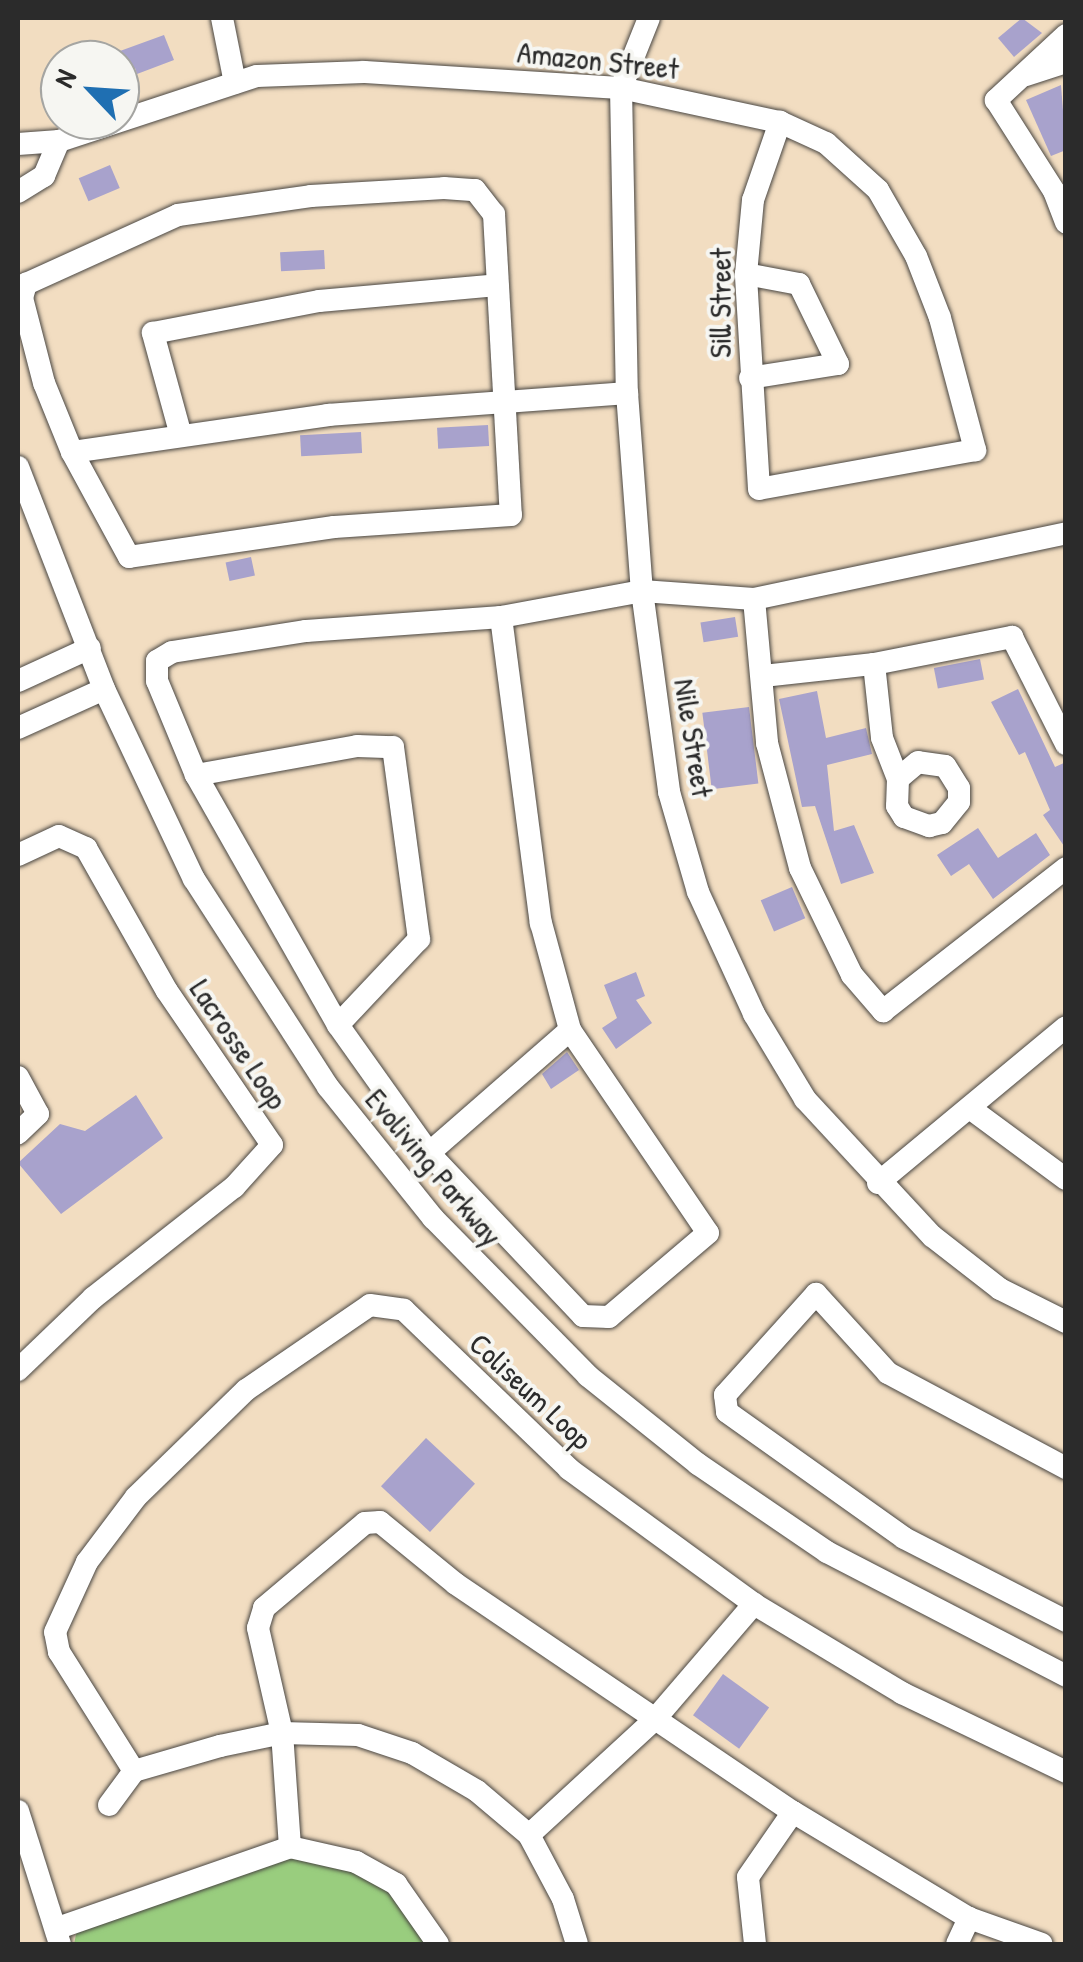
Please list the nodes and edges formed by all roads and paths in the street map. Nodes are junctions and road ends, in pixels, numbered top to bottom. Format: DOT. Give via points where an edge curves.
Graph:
graph roads {
  1 [pos="222,18"];
  2 [pos="649,18"];
  3 [pos="1066,36"];
  4 [pos="1066,62"];
  5 [pos="1026,75"];
  6 [pos="235,82"];
  7 [pos="621,88"];
  8 [pos="780,122"];
  9 [pos="59,141"];
  10 [pos="18,144"];
  11 [pos="1060,187"];
  12 [pos="18,192"];
  13 [pos="1066,222"];
  14 [pos="746,274"];
  15 [pos="497,285"];
  16 [pos="750,378"];
  17 [pos="627,392"];
  18 [pos="506,398"];
  19 [pos="180,432"];
  20 [pos="72,452"];
  21 [pos="18,467"];
  22 [pos="759,489"];
  23 [pos="1066,533"];
  24 [pos="642,592"];
  25 [pos="754,599"];
  26 [pos="500,617"];
  27 [pos="90,648"];
  28 [pos="874,664"];
  29 [pos="48,667"];
  30 [pos="762,676"];
  31 [pos="18,681"];
  32 [pos="104,689"];
  33 [pos="68,705"];
  34 [pos="18,728"];
  35 [pos="1066,744"];
  36 [pos="196,774"];
  37 [pos="898,779"];
  38 [pos="18,854"];
  39 [pos="1066,868"];
  40 [pos="338,1025"];
  41 [pos="570,1030"];
  42 [pos="1061,1037"];
  43 [pos="18,1077"];
  44 [pos="971,1109"];
  45 [pos="18,1133"];
  46 [pos="429,1153"];
  47 [pos="1066,1179"];
  48 [pos="878,1183"];
  49 [pos="1066,1322"];
  50 [pos="18,1370"];
  51 [pos="1066,1468"];
  52 [pos="754,1604"];
  53 [pos="1066,1620"];
  54 [pos="1066,1676"];
  55 [pos="655,1719"];
  56 [pos="282,1733"];
  57 [pos="134,1771"];
  58 [pos="1066,1772"];
  59 [pos="109,1805"];
  60 [pos="18,1811"];
  61 [pos="793,1812"];
  62 [pos="530,1835"];
  63 [pos="290,1848"];
  64 [pos="970,1918"];
  65 [pos="59,1936"];
  66 [pos="438,1944"];
  67 [pos="577,1944"];
  68 [pos="755,1944"];
  69 [pos="957,1944"];
  70 [pos="1042,1944"];
  1 -- 6 [label="street"];
  2 -- 7 [label="street, Nile Street"];
  3 -- 5 [label="street"];
  4 -- 5 [label="street"];
  5 -- 11 [label="street" via="996,100"];
  6 -- 7 [label="street, Amazon Street" via="364,72"];
  6 -- 9 [label="street, Amazon Street"];
  7 -- 8 [label="street, Amazon Street"];
  7 -- 17 [label="street, Nile Street"];
  8 -- 14 [label="street, Sill Street" via="753,200"];
  8 -- 22 [label="street, Amazon Street" via="826,144 878,190 916,256 940,318 975,450"];
  9 -- 10 [label="street, Amazon Street"];
  9 -- 12 [label="street" via="44,176"];
  11 -- 13 [label="street"];
  14 -- 16 [label="street, Sill Street"];
  14 -- 16 [label="street" via="799,284 838,364"];
  15 -- 18 [label="street"];
  15 -- 19 [label="street" via="319,301 153,334"];
  15 -- 20 [label="street" via="494,214 475,190 312,196 178,216 26,284 22,298 44,383"];
  16 -- 22 [label="street, Sill Street"];
  17 -- 18 [label="street"];
  17 -- 24 [label="street, Nile Street"];
  18 -- 19 [label="street"];
  18 -- 20 [label="street" via="510,515 334,527 129,557"];
  19 -- 20 [label="street"];
  21 -- 27 [label="street, Evoliving Parkway"];
  23 -- 25 [label="street"];
  24 -- 25 [label="street"];
  24 -- 26 [label="street"];
  24 -- 48 [label="street, Nile Street" via="669,792 698,892 754,1014 805,1099"];
  25 -- 30 [label="street"];
  26 -- 36 [label="street" via="306,631 172,652 154,666 157,682"];
  26 -- 41 [label="street" via="540,923"];
  27 -- 29 [label="street"];
  27 -- 32 [label="street, Evoliving Parkway"];
  28 -- 30 [label="street"];
  28 -- 35 [label="street" via="1012,637"];
  28 -- 37 [label="street" via="882,738"];
  29 -- 31 [label="street"];
  29 -- 33 [label="street"];
  30 -- 39 [label="street" via="767,743 800,868 852,975 884,1011"];
  32 -- 33 [label="street"];
  32 -- 54 [label="street, Evoliving Parkway" via="234,948 328,1087 493,1282 588,1376 714,1475 828,1552"];
  33 -- 34 [label="street"];
  36 -- 40 [label="street"];
  36 -- 40 [label="street" via="357,746 394,747 419,939"];
  38 -- 50 [label="street, Lacrosse Loop" via="59,836 86,848 167,991 272,1145 234,1187 93,1298"];
  40 -- 46 [label="street"];
  41 -- 46 [label="street"];
  41 -- 46 [label="street" via="708,1234 609,1317 583,1316"];
  42 -- 44 [label="street"];
  43 -- 45 [label="street" via="38,1114"];
  44 -- 47 [label="street"];
  44 -- 48 [label="street"];
  48 -- 49 [label="street, Nile Street" via="1000,1288"];
  51 -- 53 [label="street" via="888,1373 816,1294 724,1396 727,1412 904,1538"];
  52 -- 55 [label="street"];
  52 -- 57 [label="street, Coliseum Loop" via="570,1469 404,1310 370,1305 246,1390 136,1498 87,1562 56,1632 59,1652"];
  52 -- 58 [label="street, Coliseum Loop" via="902,1693"];
  55 -- 56 [label="street" via="456,1584 380,1522 364,1523 264,1608 258,1628"];
  55 -- 61 [label="street"];
  55 -- 62 [label="street"];
  56 -- 57 [label="street"];
  56 -- 62 [label="street" via="358,1735 412,1753 478,1791"];
  56 -- 63 [label="street"];
  57 -- 59 [label="street"];
  60 -- 65 [label="street"];
  61 -- 64 [label="street"];
  61 -- 68 [label="street" via="748,1877"];
  62 -- 67 [label="street"];
  63 -- 65 [label="street"];
  63 -- 66 [label="street" via="356,1862 396,1884"];
  64 -- 69 [label="street"];
  64 -- 70 [label="street"];
}
